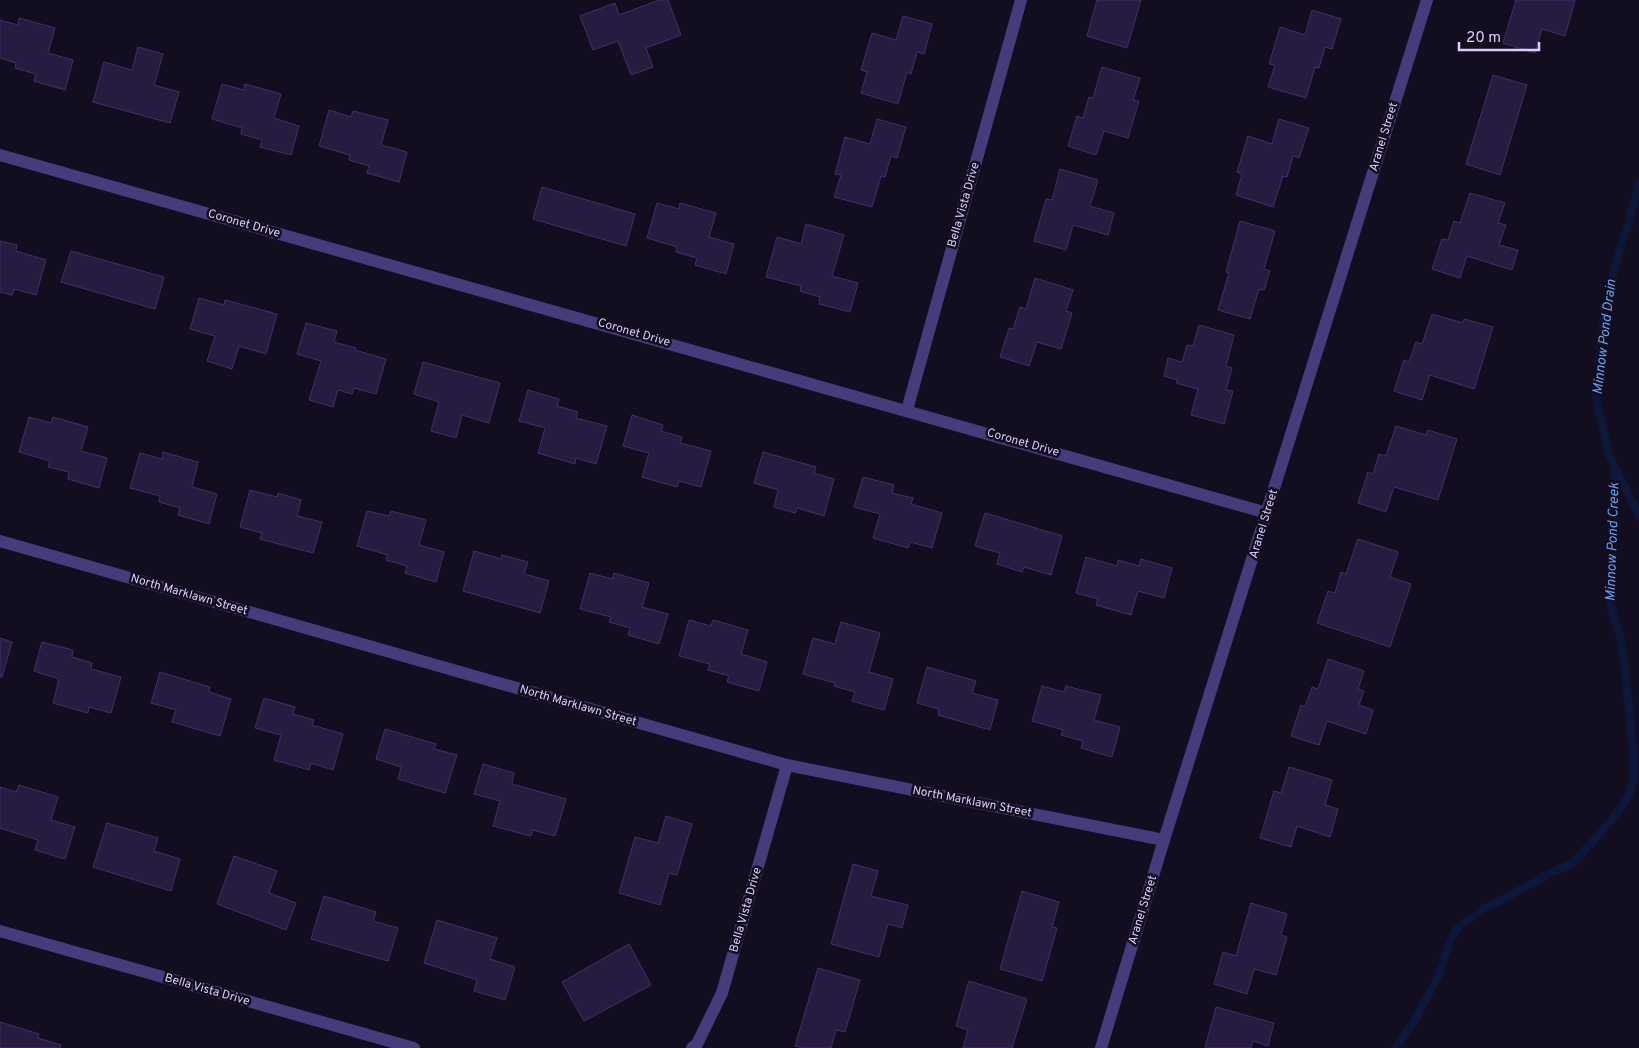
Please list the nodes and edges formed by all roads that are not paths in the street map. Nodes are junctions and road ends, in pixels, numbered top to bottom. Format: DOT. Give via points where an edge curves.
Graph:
graph roads {
  1 [pos="1021,0"];
  2 [pos="1427,0"];
  3 [pos="0,155"];
  4 [pos="907,410"];
  5 [pos="1267,513"];
  6 [pos="0,541"];
  7 [pos="788,765"];
  8 [pos="1164,840"];
  9 [pos="0,931"];
  10 [pos="414,1048"];
  11 [pos="692,1048"];
  12 [pos="1101,1048"];
  1 -- 4 [label="street, Bella Vista Drive"];
  2 -- 5 [label="street, Aranel Street"];
  3 -- 4 [label="street, Coronet Drive"];
  4 -- 5 [label="street, Coronet Drive"];
  5 -- 8 [label="street, Aranel Street"];
  6 -- 7 [label="street, North Marklawn Street"];
  7 -- 8 [label="street, North Marklawn Street"];
  7 -- 11 [label="street, Bella Vista Drive" via="722,993"];
  8 -- 12 [label="street, Aranel Street"];
  9 -- 10 [label="street, Bella Vista Drive"];
}
